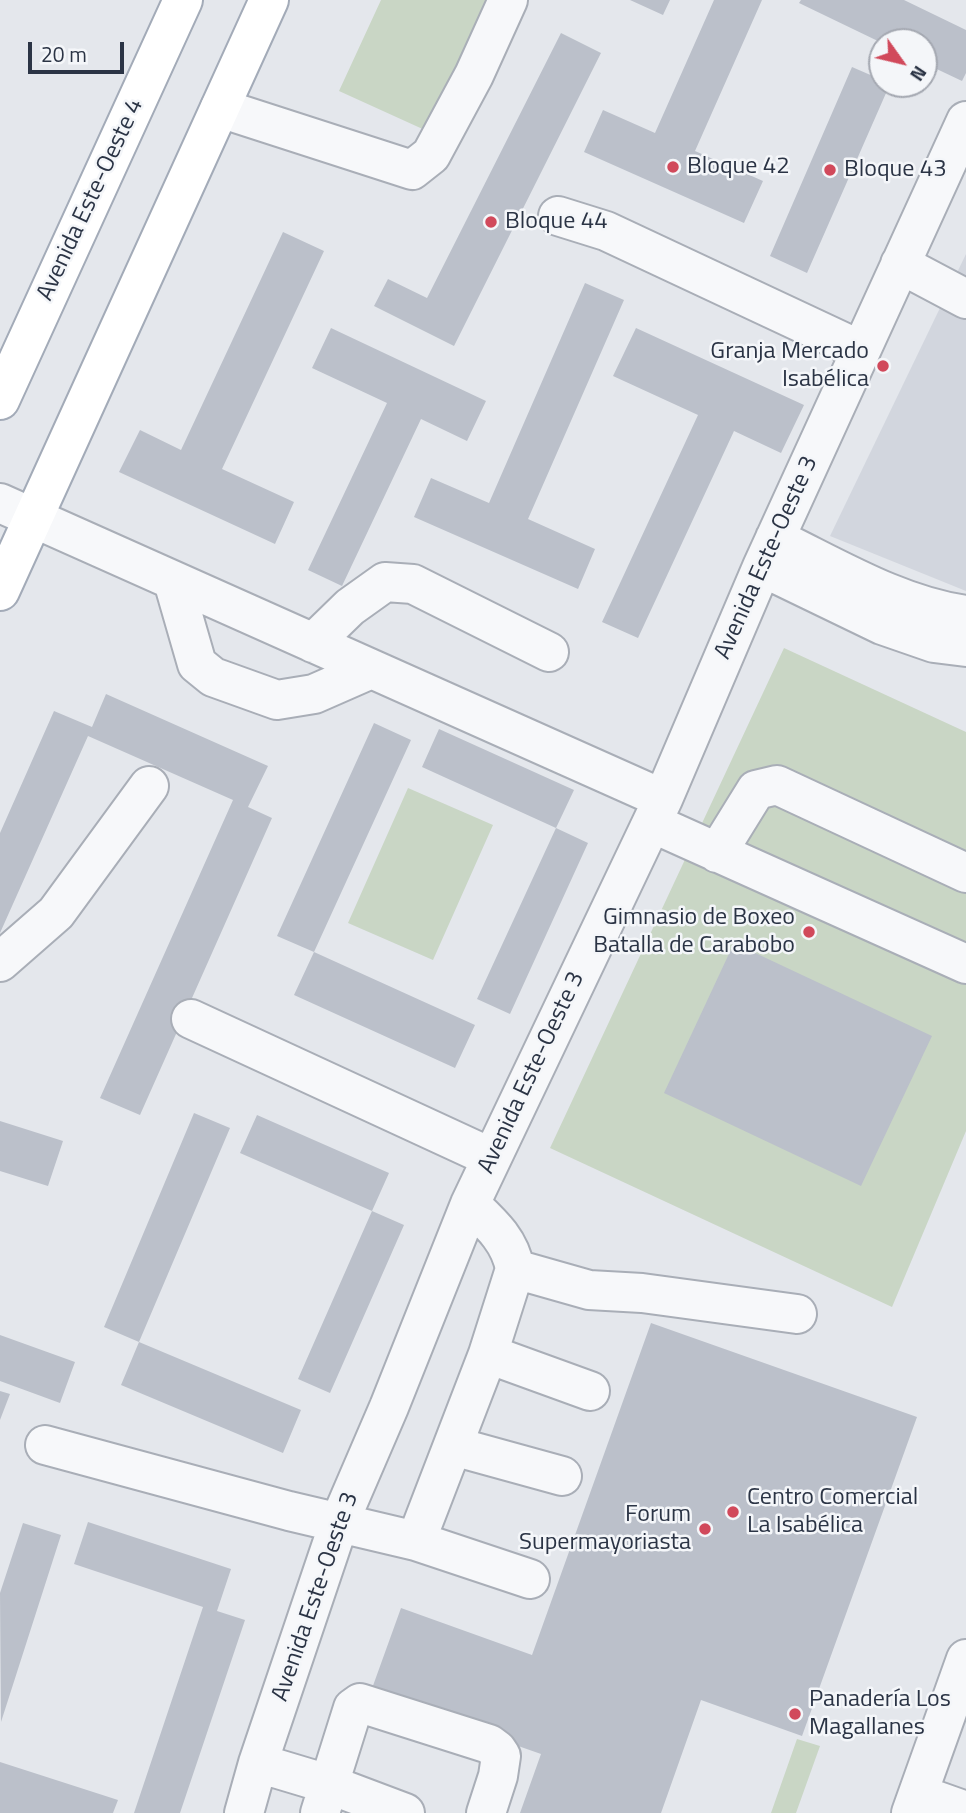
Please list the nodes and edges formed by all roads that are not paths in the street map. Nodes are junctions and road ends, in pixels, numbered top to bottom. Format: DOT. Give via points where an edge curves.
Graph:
graph roads {
  1 [pos="183,0"];
  2 [pos="269,0"];
  3 [pos="508,0"];
  4 [pos="220,108"];
  5 [pos="966,121"];
  6 [pos="558,216"];
  7 [pos="900,264"];
  8 [pos="966,299"];
  9 [pos="860,350"];
  10 [pos="0,400"];
  11 [pos="16,510"];
  12 [pos="769,552"];
  13 [pos="173,581"];
  14 [pos="0,591"];
  15 [pos="966,615"];
  16 [pos="313,643"];
  17 [pos="966,647"];
  18 [pos="549,652"];
  19 [pos="370,669"];
  20 [pos="149,786"];
  21 [pos="657,811"];
  22 [pos="717,853"];
  23 [pos="966,873"];
  24 [pos="0,962"];
  25 [pos="966,964"];
  26 [pos="191,1020"];
  27 [pos="492,1158"];
  28 [pos="470,1204"];
  29 [pos="515,1269"];
  30 [pos="797,1314"];
  31 [pos="488,1354"];
  32 [pos="590,1391"];
  33 [pos="45,1444"];
  34 [pos="453,1446"];
  35 [pos="562,1476"];
  36 [pos="339,1523"];
  37 [pos="416,1541"];
  38 [pos="530,1579"];
  39 [pos="966,1659"];
  40 [pos="958,1705"];
  41 [pos="258,1763"];
  42 [pos="324,1798"];
  43 [pos="915,1804"];
  44 [pos="966,1811"];
  45 [pos="244,1813"];
  46 [pos="405,1813"];
  47 [pos="486,1813"];
  1 -- 10 [label="main road, Avenida Este-Oeste 4"];
  2 -- 4 [label="main road"];
  3 -- 4 [label="street" via="431,155 412,170"];
  4 -- 11 [label="main road"];
  5 -- 7 [label="street, Avenida Este-Oeste 3"];
  6 -- 9 [label="street" via="606,231"];
  7 -- 8 [label="street"];
  7 -- 9 [label="street, Avenida Este-Oeste 3"];
  9 -- 12 [label="street, Avenida Este-Oeste 3"];
  11 -- 13 [label="street"];
  11 -- 14 [label="main road"];
  12 -- 15 [label="street" via="943,612"];
  12 -- 17 [label="street" via="882,625 934,643"];
  12 -- 21 [label="street, Avenida Este-Oeste 3"];
  13 -- 16 [label="street"];
  13 -- 19 [label="street" via="197,664 213,677 276,700 314,694"];
  16 -- 18 [label="street" via="350,607 385,582 413,583"];
  16 -- 19 [label="street"];
  19 -- 21 [label="street"];
  20 -- 24 [label="street" via="56,914"];
  21 -- 22 [label="street"];
  21 -- 27 [label="street, Avenida Este-Oeste 3"];
  22 -- 23 [label="street" via="756,790 777,785"];
  22 -- 25 [label="street"];
  26 -- 27 [label="street"];
  27 -- 28 [label="street, Avenida Este-Oeste 3"];
  28 -- 29 [label="street" via="496,1228 513,1254"];
  28 -- 36 [label="street, Avenida Este-Oeste 3"];
  29 -- 30 [label="street" via="589,1290"];
  29 -- 31 [label="street"];
  31 -- 32 [label="street"];
  31 -- 34 [label="street"];
  33 -- 36 [label="street"];
  34 -- 35 [label="street"];
  34 -- 37 [label="street"];
  36 -- 37 [label="street"];
  36 -- 41 [label="street, Avenida Este-Oeste 3"];
  37 -- 38 [label="street"];
  39 -- 40 [label="street"];
  40 -- 43 [label="street"];
  41 -- 42 [label="street"];
  41 -- 45 [label="street, Avenida Este-Oeste 3"];
  42 -- 46 [label="street"];
  42 -- 47 [label="street" via="353,1707 360,1703 497,1750 501,1756 498,1776"];
  43 -- 44 [label="street"];
}
